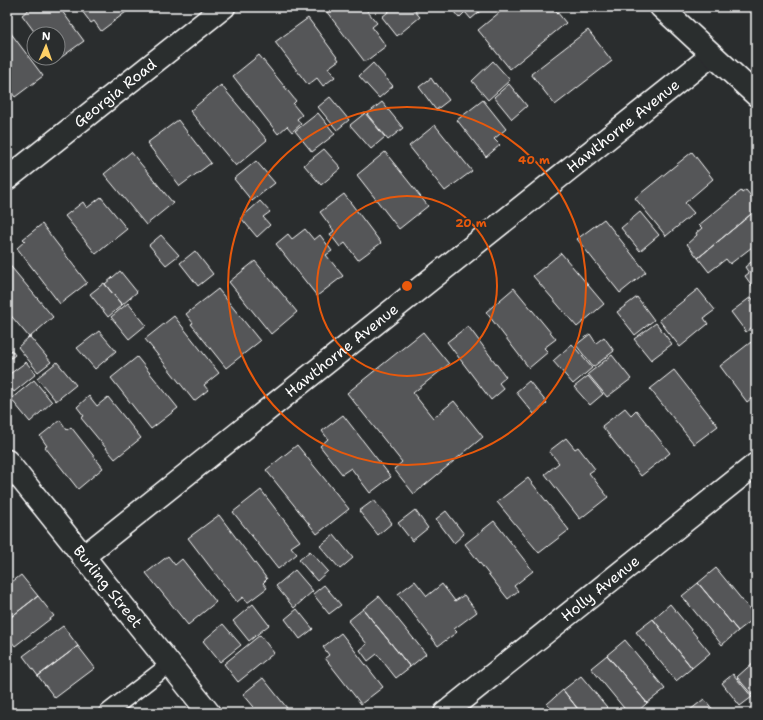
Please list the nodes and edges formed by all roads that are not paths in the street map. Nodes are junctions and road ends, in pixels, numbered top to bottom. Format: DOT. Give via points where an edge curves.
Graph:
graph roads {
  1 [pos="224,7"];
  2 [pos="660,7"];
  3 [pos="712,55"];
  4 [pos="756,95"];
  5 [pos="7,179"];
  6 [pos="7,461"];
  7 [pos="756,464"];
  8 [pos="83,556"];
  9 [pos="170,664"];
  10 [pos="107,713"];
  11 [pos="209,713"];
  12 [pos="445,713"];
  1 -- 5 [label="street, Georgia Road"];
  2 -- 3 [label="street"];
  3 -- 4 [label="street"];
  3 -- 8 [label="street, Hawthorne Avenue"];
  6 -- 8 [label="street, Burling Street"];
  7 -- 12 [label="street, Holly Avenue"];
  8 -- 9 [label="street, Burling Street"];
  9 -- 10 [label="lane"];
  9 -- 11 [label="street, Burling Street"];
}
